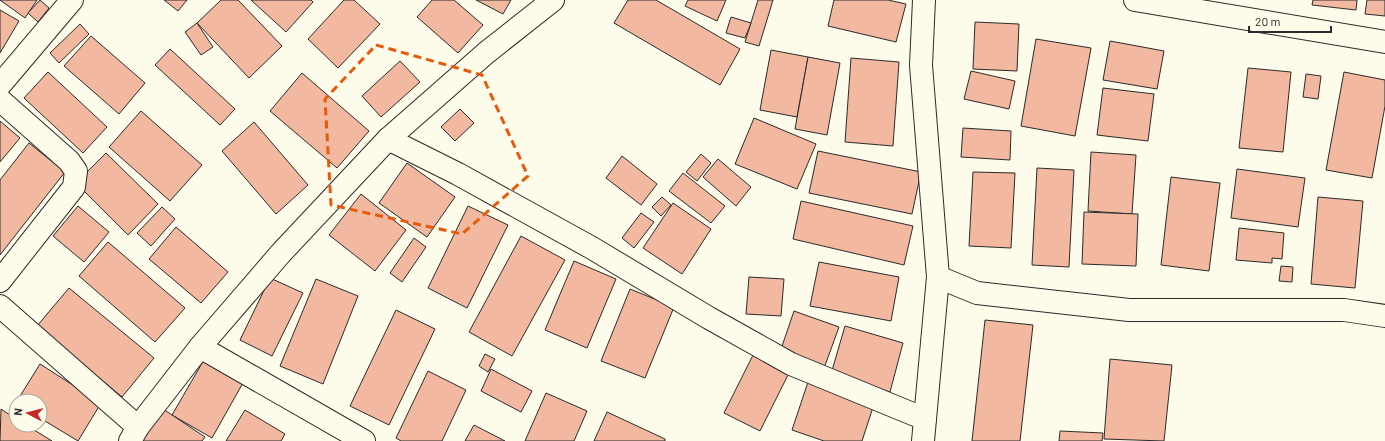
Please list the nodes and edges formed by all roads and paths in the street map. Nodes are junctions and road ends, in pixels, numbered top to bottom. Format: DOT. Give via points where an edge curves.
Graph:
graph roads {
  1 [pos="72,0"];
  2 [pos="553,0"];
  3 [pos="924,0"];
  4 [pos="1135,0"];
  5 [pos="1385,42"];
  6 [pos="0,85"];
  7 [pos="0,100"];
  8 [pos="388,139"];
  9 [pos="938,277"];
  10 [pos="0,281"];
  11 [pos="0,306"];
  12 [pos="1385,316"];
  13 [pos="200,347"];
  14 [pos="925,419"];
  15 [pos="134,434"];
  16 [pos="364,441"];
  17 [pos="923,441"];
  1 -- 6 [label="street"];
  2 -- 8 [label="street" via="486,53"];
  3 -- 9 [label="street" via="921,65"];
  4 -- 5 [label="street"];
  7 -- 10 [label="street" via="69,161 76,171 74,187"];
  8 -- 13 [label="street" via="290,243"];
  8 -- 14 [label="street" via="458,174 592,248 792,364"];
  9 -- 12 [label="street" via="977,293 1130,310 1344,310"];
  9 -- 14 [label="street"];
  11 -- 15 [label="street"];
  13 -- 15 [label="street"];
  13 -- 16 [label="street"];
  14 -- 17 [label="street"];
}
